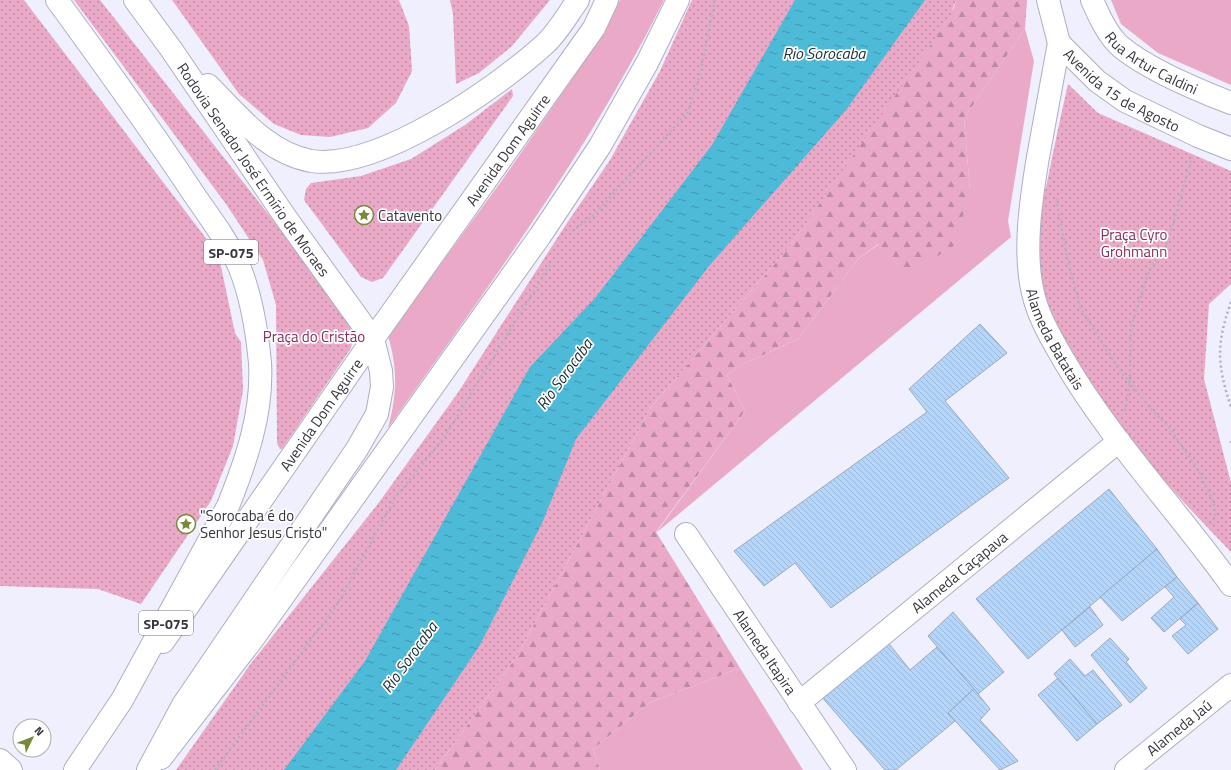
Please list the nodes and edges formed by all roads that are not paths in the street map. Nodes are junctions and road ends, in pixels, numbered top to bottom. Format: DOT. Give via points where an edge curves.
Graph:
graph roads {
  1 [pos="57,0"];
  2 [pos="135,0"];
  3 [pos="578,0"];
  4 [pos="607,0"];
  5 [pos="678,0"];
  6 [pos="1048,0"];
  7 [pos="1092,0"];
  8 [pos="1059,43"];
  9 [pos="171,49"];
  10 [pos="1231,103"];
  11 [pos="1231,149"];
  12 [pos="373,339"];
  13 [pos="1119,441"];
  14 [pos="686,534"];
  15 [pos="1231,585"];
  16 [pos="1231,685"];
  17 [pos="122,700"];
  18 [pos="799,703"];
  19 [pos="0,760"];
  20 [pos="12,770"];
  21 [pos="75,770"];
  22 [pos="148,770"];
  23 [pos="152,770"];
  24 [pos="844,770"];
  25 [pos="1126,770"];
  1 -- 17 [label="main road, SP-075" via="172,161 239,266 246,286 260,364 254,428 240,478 228,506"];
  2 -- 9 [label="main road, Rodovia Senador José Ermírio de Moraes"];
  3 -- 9 [label="main road" via="547,42 500,82 410,137 366,154 331,161 311,161 273,146 257,134"];
  4 -- 12 [label="main road, Avenida Dom Aguirre" via="594,28"];
  5 -- 23 [label="main road" via="647,63 600,146 540,236 252,640"];
  6 -- 8 [label="main road, Avenida 15 de Agosto"];
  7 -- 10 [label="main road, Rua Artur Caldini" via="1100,18 1121,46 1152,66"];
  8 -- 11 [label="main road, Avenida 15 de Agosto" via="1097,81 1125,101"];
  8 -- 13 [label="main road, Alameda Batatais" via="1029,222 1033,294 1049,334 1082,392"];
  9 -- 12 [label="main road, Rodovia Senador José Ermírio de Moraes" via="286,218"];
  12 -- 17 [label="main road, Avenida Dom Aguirre"];
  12 -- 22 [label="main road" via="382,387 377,414 357,449 183,705"];
  13 -- 15 [label="main road, Alameda Batatais" via="1204,547"];
  13 -- 18 [label="main road, Alameda Caçapava"];
  14 -- 18 [label="main road, Alameda Itapira"];
  16 -- 25 [label="main road, Alameda Jaú"];
  17 -- 21 [label="main road, Avenida Dom Aguirre"];
  18 -- 24 [label="main road, Alameda Itapira"];
  19 -- 20 [label="main road"];
}
